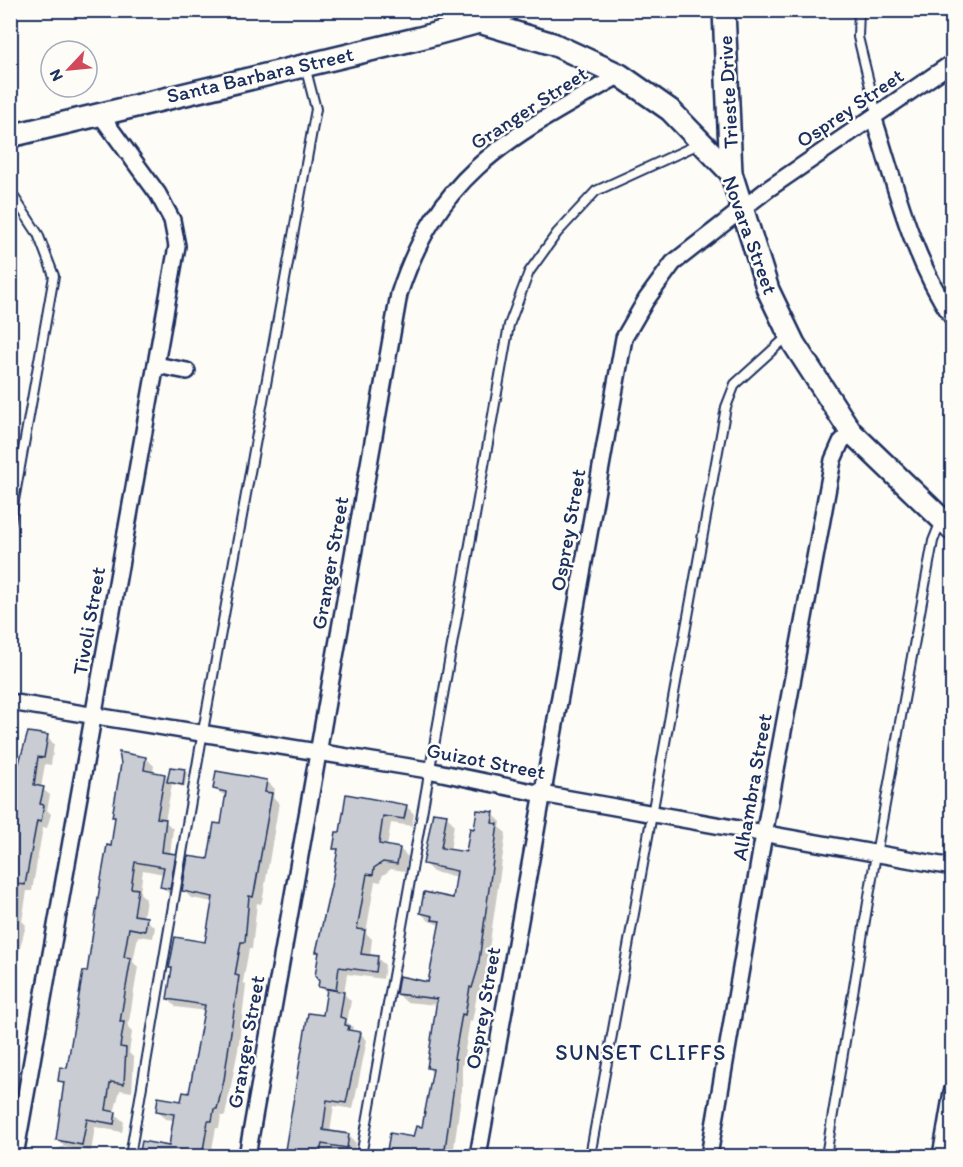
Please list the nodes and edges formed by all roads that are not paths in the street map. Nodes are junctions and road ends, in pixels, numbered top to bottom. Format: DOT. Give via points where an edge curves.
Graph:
graph roads {
  1 [pos="508,10"];
  2 [pos="724,10"];
  3 [pos="858,10"];
  4 [pos="479,22"];
  5 [pos="952,63"];
  6 [pos="304,64"];
  7 [pos="620,75"];
  8 [pos="99,113"];
  9 [pos="875,118"];
  10 [pos="10,136"];
  11 [pos="702,143"];
  12 [pos="731,173"];
  13 [pos="10,191"];
  14 [pos="743,211"];
  15 [pos="952,317"];
  16 [pos="789,335"];
  17 [pos="156,365"];
  18 [pos="187,371"];
  19 [pos="850,432"];
  20 [pos="10,523"];
  21 [pos="947,524"];
  22 [pos="10,702"];
  23 [pos="94,715"];
  24 [pos="203,731"];
  25 [pos="319,754"];
  26 [pos="428,770"];
  27 [pos="542,794"];
  28 [pos="653,812"];
  29 [pos="764,835"];
  30 [pos="876,854"];
  31 [pos="952,867"];
  32 [pos="952,1092"];
  33 [pos="948,1137"];
  34 [pos="15,1156"];
  35 [pos="130,1156"];
  36 [pos="247,1156"];
  37 [pos="361,1156"];
  38 [pos="478,1156"];
  39 [pos="590,1156"];
  40 [pos="709,1156"];
  41 [pos="826,1156"];
  42 [pos="941,1156"];
  1 -- 4 [label="street, Santa Barbara Street"];
  2 -- 12 [label="street, Trieste Drive"];
  3 -- 9 [label="lane" via="858,37"];
  4 -- 6 [label="street, Santa Barbara Street"];
  4 -- 7 [label="street, Novara Street" via="553,44"];
  5 -- 9 [label="street, Osprey Street"];
  6 -- 8 [label="street, Santa Barbara Street"];
  6 -- 24 [label="lane" via="316,109"];
  7 -- 11 [label="street, Novara Street" via="670,110"];
  7 -- 25 [label="street, Granger Street" via="498,148 474,169 441,205 410,261 399,294"];
  8 -- 10 [label="street, Santa Barbara Street"];
  8 -- 17 [label="street, Tivoli Street" via="159,194 172,220 177,246"];
  9 -- 14 [label="street, Osprey Street" via="768,189"];
  9 -- 15 [label="street" via="918,255"];
  11 -- 12 [label="street, Novara Street"];
  11 -- 26 [label="lane" via="596,192 557,233 529,272 509,325"];
  12 -- 14 [label="street, Novara Street"];
  13 -- 20 [label="lane" via="38,234 54,276"];
  14 -- 16 [label="street, Novara Street" via="768,291"];
  14 -- 27 [label="street, Osprey Street" via="673,263 624,338"];
  16 -- 19 [label="street, Novara Street"];
  16 -- 28 [label="lane" via="735,384 726,407"];
  17 -- 18 [label="street"];
  17 -- 23 [label="street, Tivoli Street"];
  19 -- 21 [label="street, Novara Street"];
  19 -- 29 [label="street, Alhambra Street" via="833,460"];
  21 -- 30 [label="lane" via="933,541"];
  22 -- 23 [label="street, Guizot Street"];
  23 -- 24 [label="street, Guizot Street"];
  23 -- 34 [label="street, Tivoli Street"];
  24 -- 25 [label="street, Guizot Street"];
  24 -- 35 [label="lane"];
  25 -- 26 [label="street, Guizot Street"];
  25 -- 36 [label="street, Granger Street"];
  26 -- 27 [label="street, Guizot Street"];
  26 -- 37 [label="lane"];
  27 -- 28 [label="street, Guizot Street"];
  27 -- 38 [label="street, Osprey Street"];
  28 -- 29 [label="street, Guizot Street"];
  28 -- 39 [label="lane"];
  29 -- 30 [label="street, Guizot Street"];
  29 -- 40 [label="street, Alhambra Street"];
  30 -- 31 [label="street, Guizot Street"];
  30 -- 41 [label="lane"];
  32 -- 33 [label="street"];
  33 -- 42 [label="street"];
}
